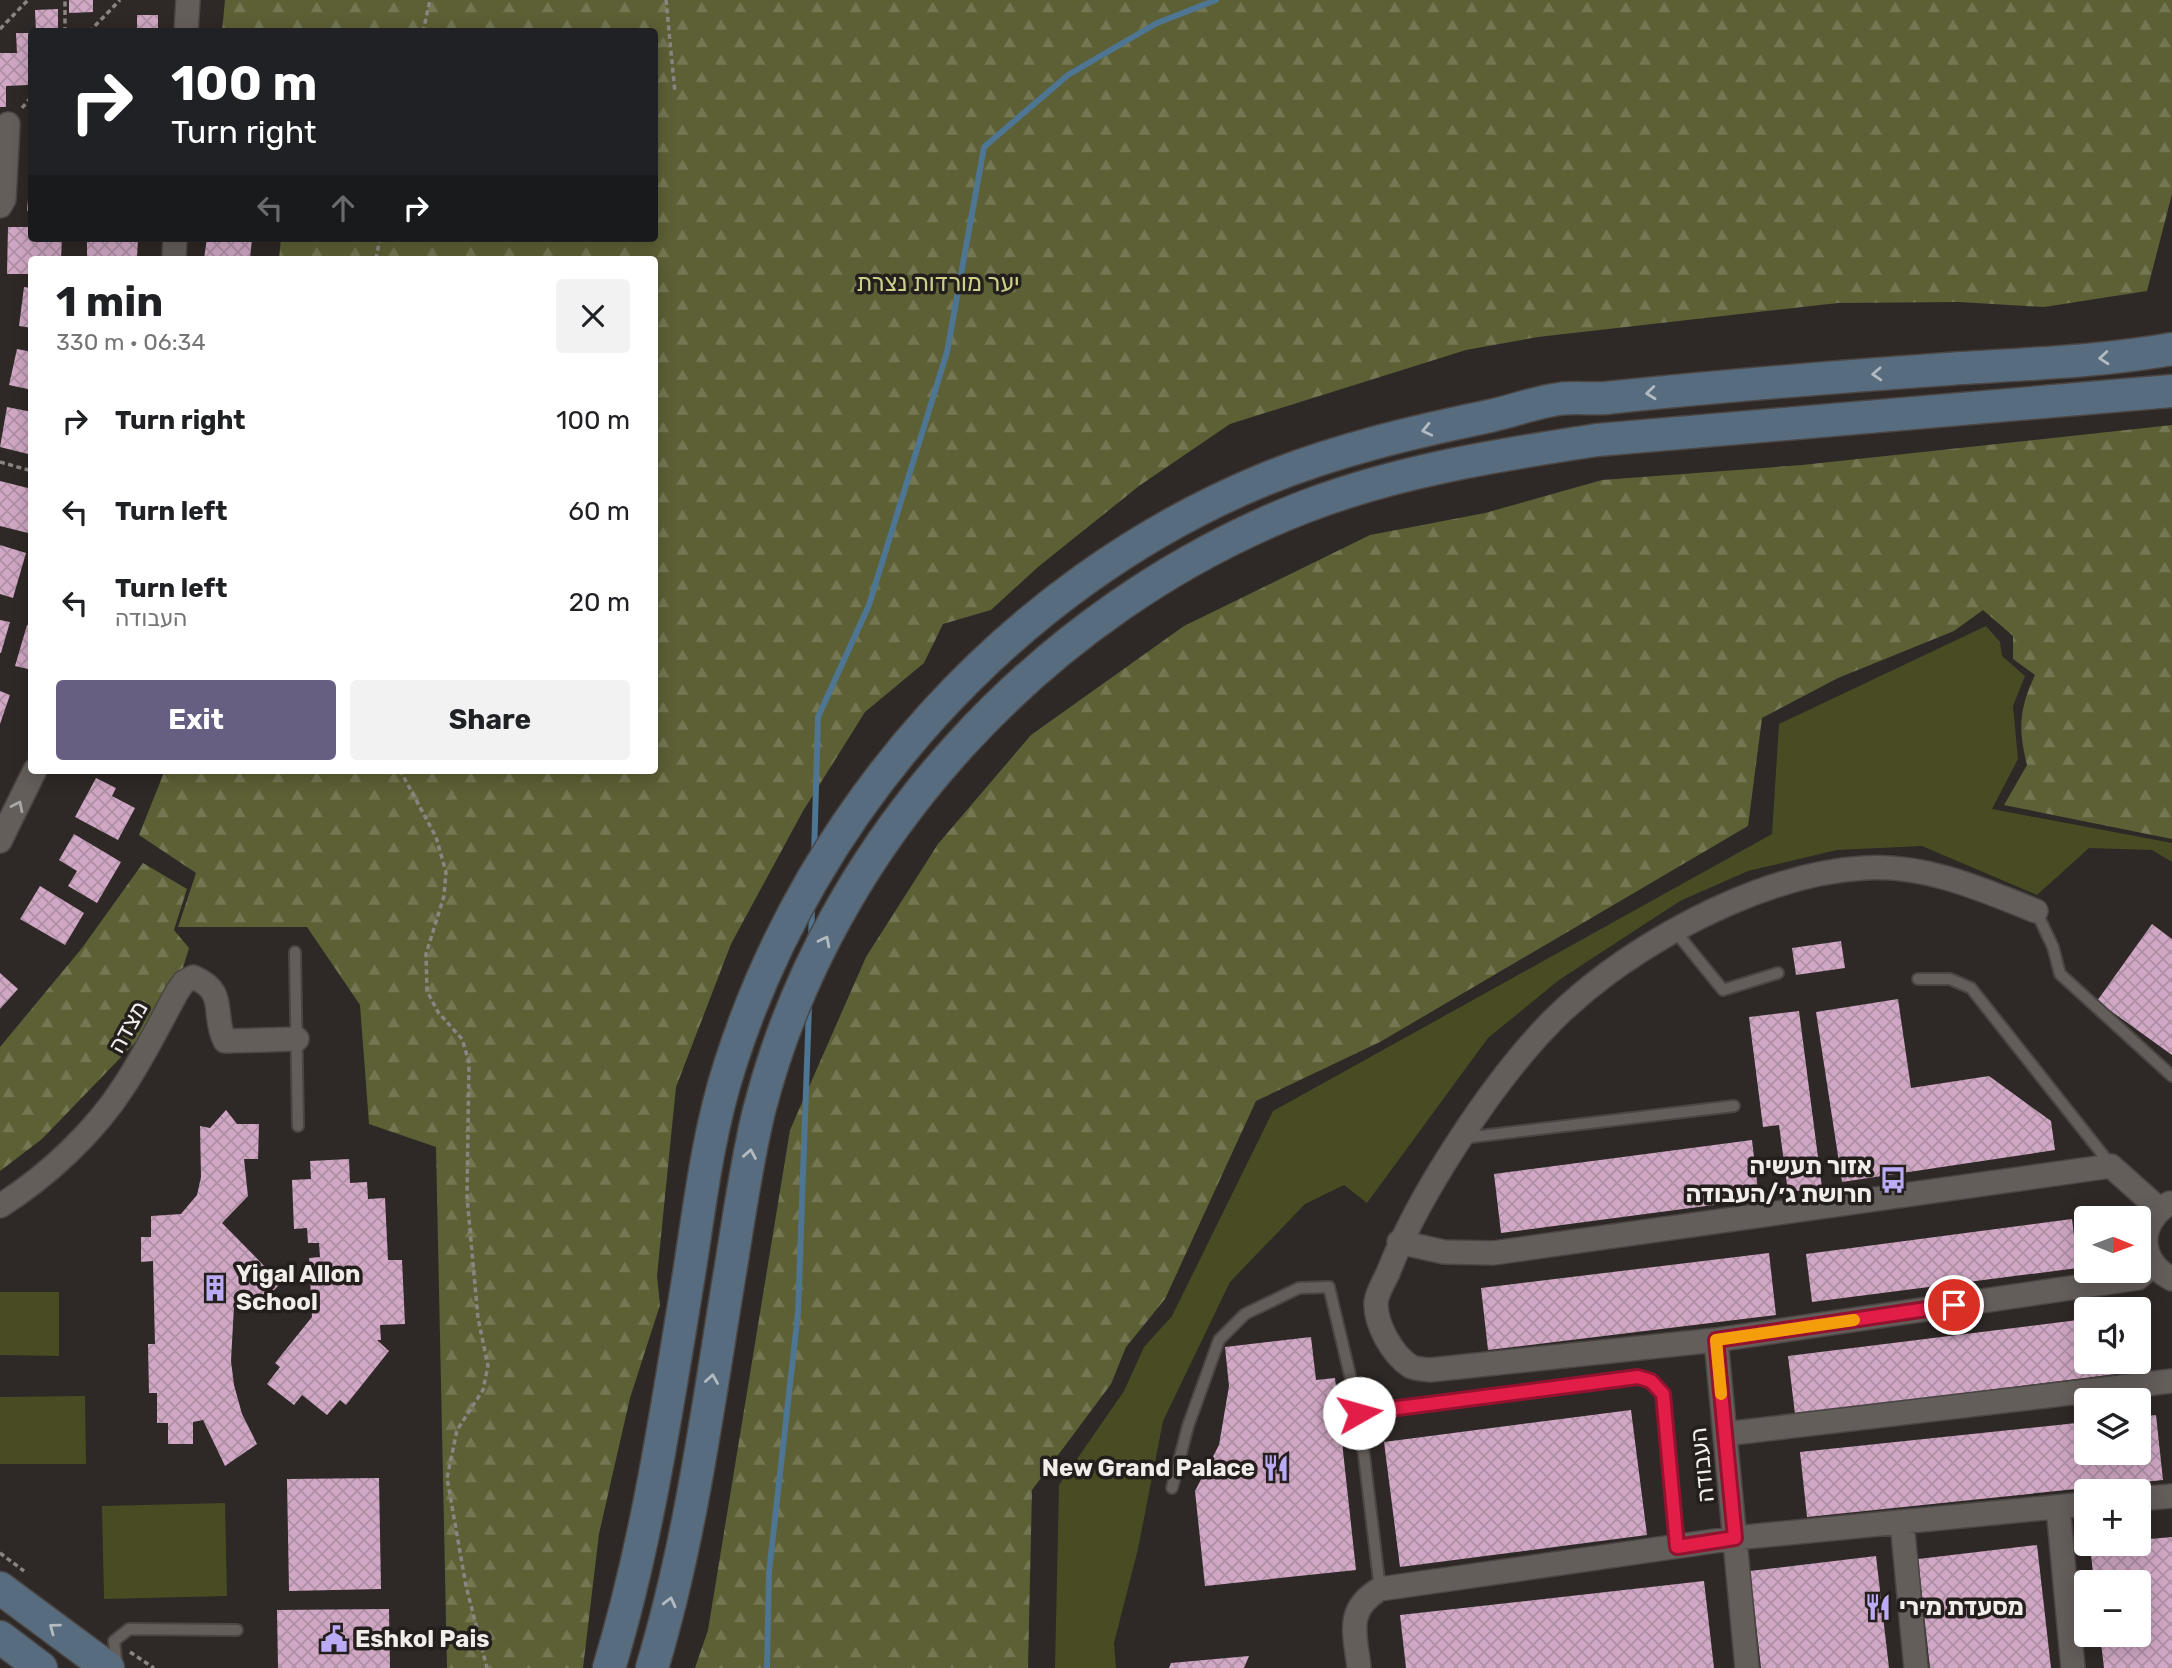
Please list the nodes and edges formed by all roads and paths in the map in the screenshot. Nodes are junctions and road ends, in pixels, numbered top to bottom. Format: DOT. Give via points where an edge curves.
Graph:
graph roads {
  1 [pos="28,0"];
  2 [pos="65,0"];
  3 [pos="120,0"];
  4 [pos="188,0"];
  5 [pos="430,0"];
  6 [pos="666,0"];
  7 [pos="65,28"];
  8 [pos="93,28"];
  9 [pos="186,28"];
  10 [pos="424,28"];
  11 [pos="0,29"];
  12 [pos="675,93"];
  13 [pos="8,124"];
  14 [pos="0,206"];
  15 [pos="2172,349"];
  16 [pos="2172,391"];
  17 [pos="0,462"];
  18 [pos="28,470"];
  19 [pos="33,774"];
  20 [pos="402,774"];
  21 [pos="0,841"];
  22 [pos="2036,911"];
  23 [pos="1675,930"];
  24 [pos="295,952"];
  25 [pos="1778,972"];
  26 [pos="1918,979"];
  27 [pos="297,1039"];
  28 [pos="2172,1076"];
  29 [pos="1734,1106"];
  30 [pos="298,1126"];
  31 [pos="1463,1138"];
  32 [pos="2111,1166"];
  33 [pos="0,1206"];
  34 [pos="2166,1206"];
  35 [pos="1399,1242"];
  36 [pos="2153,1265"];
  37 [pos="2172,1279"];
  38 [pos="1716,1340"];
  39 [pos="2172,1381"];
  40 [pos="1359,1413"];
  41 [pos="1725,1434"];
  42 [pos="1172,1488"];
  43 [pos="2172,1496"];
  44 [pos="2151,1498"];
  45 [pos="2074,1505"];
  46 [pos="2058,1507"];
  47 [pos="1902,1522"];
  48 [pos="1735,1538"];
  49 [pos="1677,1547"];
  50 [pos="0,1588"];
  51 [pos="1380,1588"];
  52 [pos="237,1630"];
  53 [pos="0,1637"];
  54 [pos="41,1668"];
  55 [pos="108,1668"];
  56 [pos="117,1668"];
  57 [pos="487,1668"];
  58 [pos="610,1668"];
  59 [pos="652,1668"];
  60 [pos="1359,1668"];
  61 [pos="1748,1668"];
  62 [pos="1916,1668"];
  63 [pos="2073,1668"];
  1 -- 11 [label="path"];
  2 -- 7 [label="path"];
  3 -- 8 [label="path"];
  4 -- 9 [label="street"];
  5 -- 10 [label="path"];
  6 -- 12 [label="path"];
  13 -- 14 [label="street"];
  15 -- 58 [label="main road, one-way" via="1561,398 1401,436 1294,468 1196,511 1107,565 992,653 898,756 833,846 784,933 742,1028 712,1138 644,1538"];
  59 -- 16 [label="main road, one-way" via="692,1502 751,1146 780,1043 811,971 860,878 929,782 1029,676 1130,598 1214,547 1308,506 1411,475 1597,440"];
  17 -- 18 [label="path"];
  21 -- 19 [label="street, one-way"];
  20 -- 57 [label="path" via="436,836 446,872 444,896 426,954 427,991 462,1039 470,1062 467,1196 478,1318 488,1366 483,1390 457,1430 447,1478 466,1586"];
  22 -- 23 [label="street" via="1950,878 1902,868 1863,868 1803,879 1737,900"];
  22 -- 28 [label="lane" via="2060,974"];
  23 -- 25 [label="lane" via="1723,990"];
  23 -- 31 [label="street" via="1607,973 1552,1021"];
  24 -- 27 [label="lane"];
  26 -- 32 [label="lane" via="1950,979 1971,988"];
  27 -- 30 [label="lane"];
  27 -- 33 [label="street, מצדה" via="225,1041 214,991 193,976 177,992 123,1088 88,1131"];
  29 -- 31 [label="lane"];
  31 -- 35 [label="street"];
  32 -- 34 [label="street"];
  32 -- 35 [label="street" via="1493,1253 1444,1252"];
  34 -- 36 [label="street" via="2146,1230 2144,1242"];
  35 -- 38 [label="street" via="1376,1302 1394,1351 1412,1368 1430,1370"];
  36 -- 37 [label="street"];
  36 -- 38 [label="street" via="2138,1278"];
  38 -- 41 [label="street, העבודה"];
  39 -- 41 [label="street"];
  40 -- 42 [label="lane" via="1329,1287 1299,1288 1245,1314 1219,1340 1188,1426"];
  40 -- 49 [label="lane" via="1638,1377 1651,1381 1663,1394"];
  40 -- 51 [label="lane"];
  41 -- 48 [label="street, העבודה"];
  43 -- 44 [label="street"];
  45 -- 46 [label="street"];
  46 -- 47 [label="street"];
  46 -- 63 [label="street"];
  47 -- 48 [label="street"];
  47 -- 62 [label="street"];
  48 -- 49 [label="street"];
  48 -- 61 [label="street, העבודה"];
  49 -- 51 [label="street"];
  55 -- 50 [label="main road, one-way"];
  51 -- 60 [label="street" via="1356,1609"];
  52 -- 56 [label="lane" via="129,1629 114,1641"];
  53 -- 54 [label="main road"];
}
